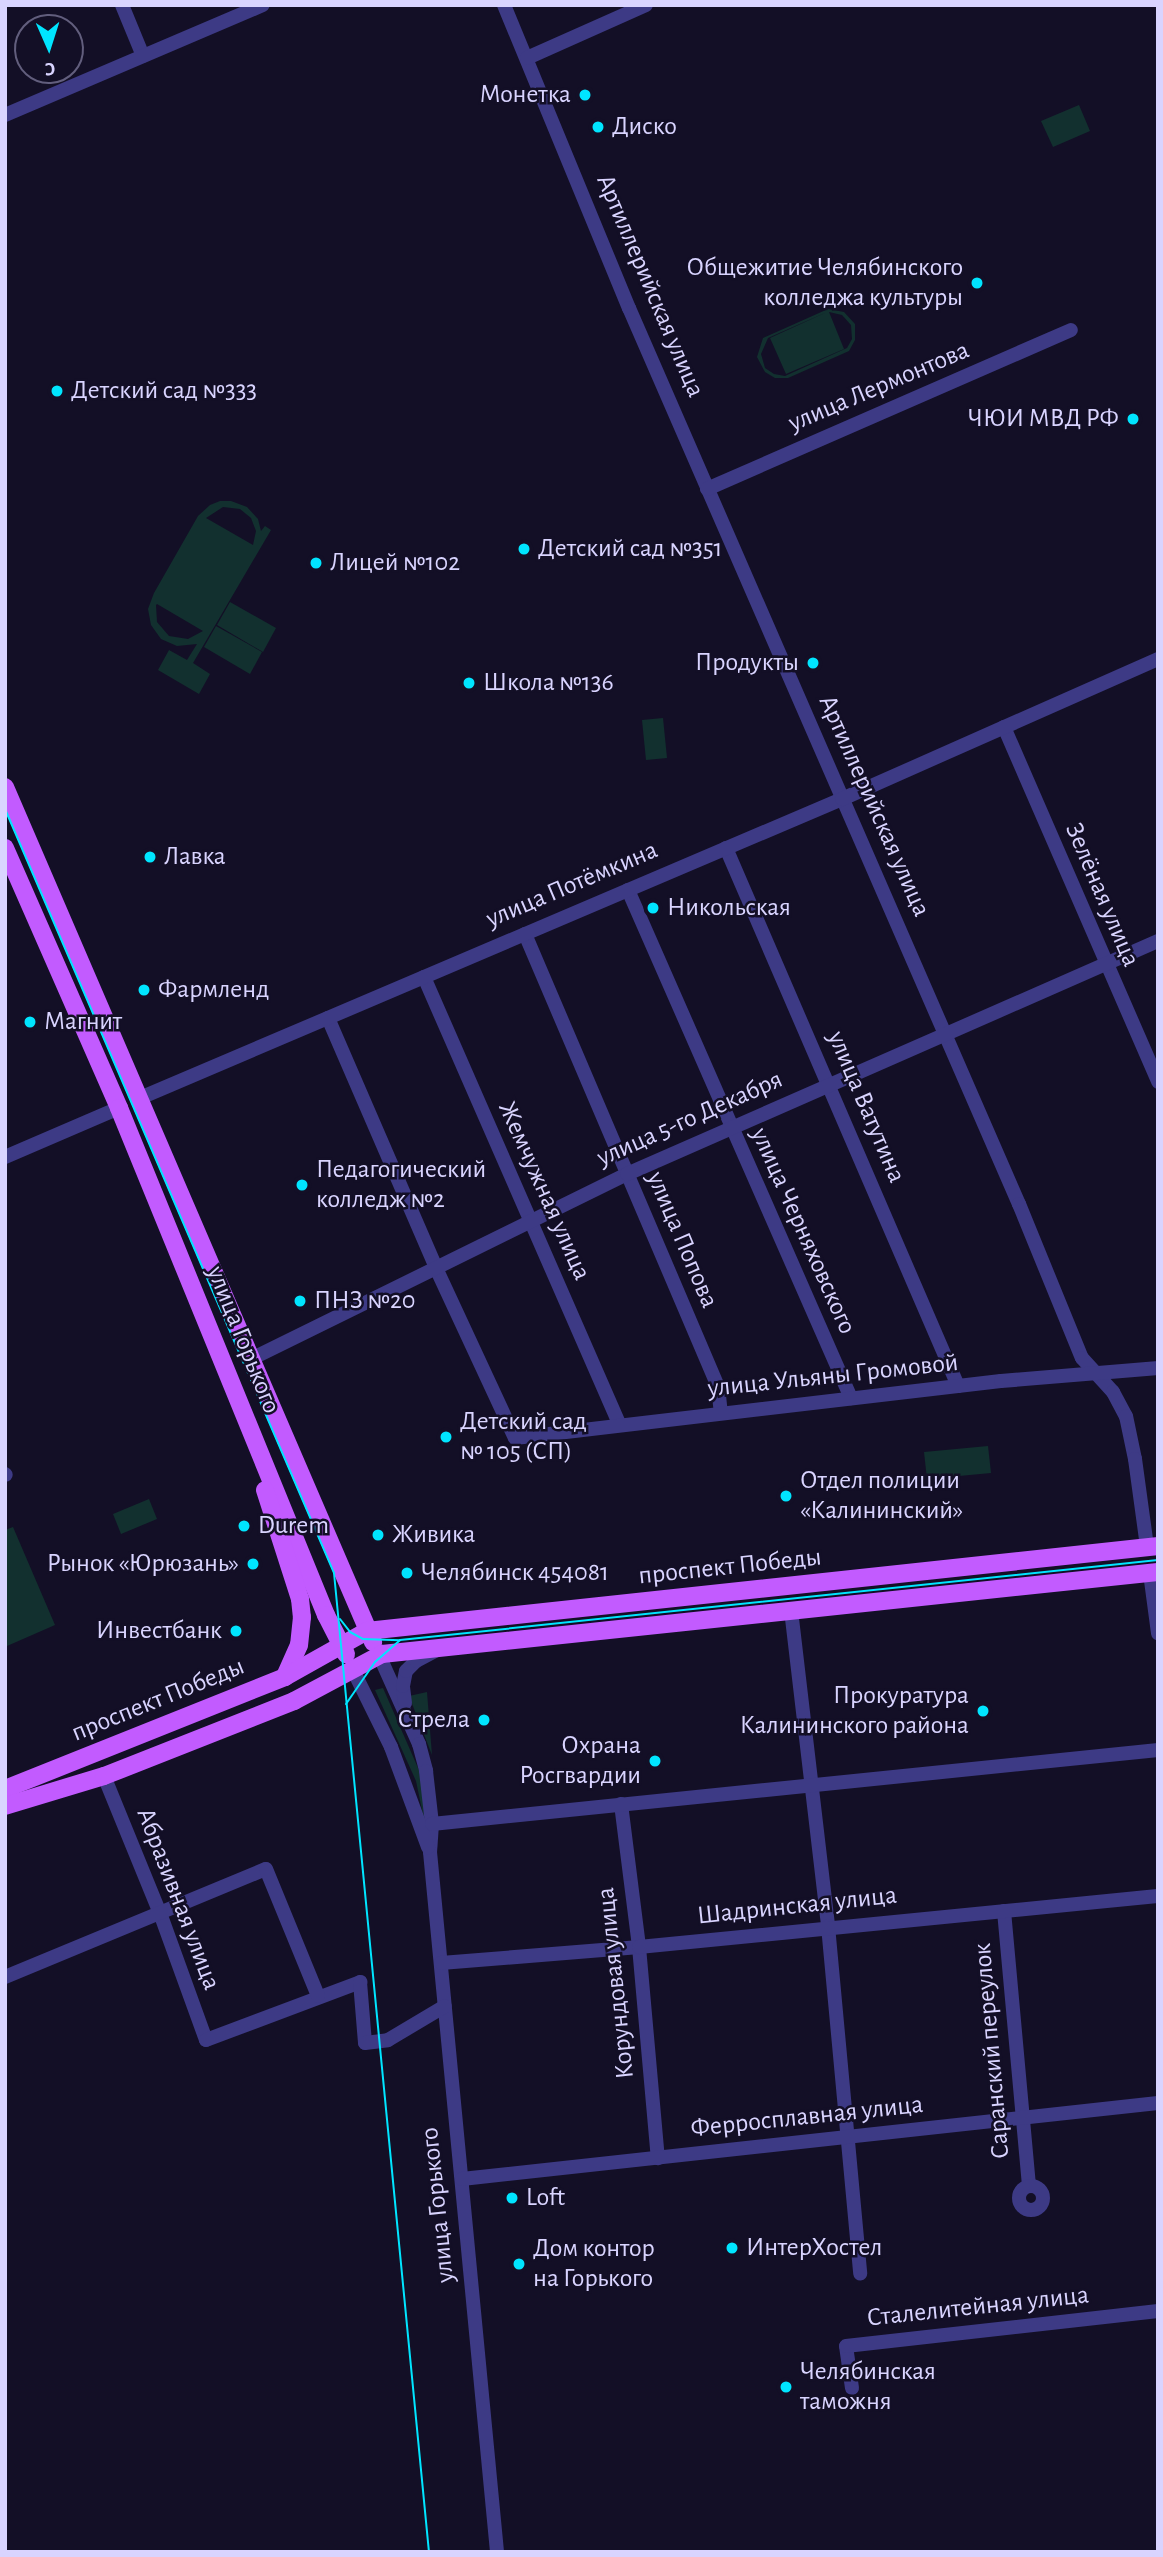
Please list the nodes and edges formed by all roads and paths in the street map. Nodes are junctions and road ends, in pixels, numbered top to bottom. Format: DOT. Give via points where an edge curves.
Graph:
graph roads {
  1 [pos="122,5"];
  2 [pos="263,5"];
  3 [pos="504,5"];
  4 [pos="646,5"];
  5 [pos="143,56"];
  6 [pos="527,58"];
  7 [pos="5,115"];
  8 [pos="1071,330"];
  9 [pos="708,489"];
  10 [pos="1156,664"];
  11 [pos="1004,727"];
  12 [pos="5,787"];
  13 [pos="842,799"];
  14 [pos="5,848"];
  15 [pos="726,848"];
  16 [pos="10,872"];
  17 [pos="628,890"];
  18 [pos="526,934"];
  19 [pos="1158,940"];
  20 [pos="1104,962"];
  21 [pos="424,977"];
  22 [pos="328,1018"];
  23 [pos="944,1032"];
  24 [pos="1158,1082"];
  25 [pos="830,1084"];
  26 [pos="139,1098"];
  27 [pos="119,1108"];
  28 [pos="730,1127"];
  29 [pos="5,1157"];
  30 [pos="627,1174"];
  31 [pos="529,1221"];
  32 [pos="436,1268"];
  33 [pos="213,1272"];
  34 [pos="191,1280"];
  35 [pos="251,1359"];
  36 [pos="1158,1367"];
  37 [pos="1098,1373"];
  38 [pos="958,1387"];
  39 [pos="851,1398"];
  40 [pos="721,1413"];
  41 [pos="620,1425"];
  42 [pos="251,1428"];
  43 [pos="1152,1547"];
  44 [pos="1154,1573"];
  45 [pos="791,1610"];
  46 [pos="368,1631"];
  47 [pos="1158,1633"];
  48 [pos="341,1644"];
  49 [pos="445,1647"];
  50 [pos="379,1655"];
  51 [pos="352,1668"];
  52 [pos="285,1677"];
  53 [pos="408,1718"];
  54 [pos="1158,1750"];
  55 [pos="104,1776"];
  56 [pos="810,1785"];
  57 [pos="5,1789"];
  58 [pos="621,1804"];
  59 [pos="5,1806"];
  60 [pos="432,1824"];
  61 [pos="430,1853"];
  62 [pos="1158,1896"];
  63 [pos="1004,1911"];
  64 [pos="160,1913"];
  65 [pos="828,1926"];
  66 [pos="639,1947"];
  67 [pos="441,1963"];
  68 [pos="5,1978"];
  69 [pos="318,1996"];
  70 [pos="445,2006"];
  71 [pos="1158,2103"];
  72 [pos="1022,2118"];
  73 [pos="845,2137"];
  74 [pos="658,2158"];
  75 [pos="462,2179"];
  76 [pos="1030,2186"];
  77 [pos="860,2274"];
  78 [pos="1158,2311"];
  79 [pos="852,2388"];
  80 [pos="492,2512"];
  81 [pos="485,2552"];
  82 [pos="497,2552"];
  1 -- 5 [label="street"];
  2 -- 5 [label="street"];
  3 -- 6 [label="street, Артиллерийская улица"];
  4 -- 6 [label="street"];
  5 -- 7 [label="street"];
  6 -- 9 [label="street, Артиллерийская улица"];
  8 -- 9 [label="street, улица Лермонтова"];
  9 -- 13 [label="street, Артиллерийская улица"];
  10 -- 11 [label="street, улица Потёмкина"];
  11 -- 13 [label="street, улица Потёмкина"];
  11 -- 20 [label="street, Зелёная улица"];
  12 -- 26 [label="main road, улица Горького"];
  13 -- 15 [label="street, улица Потёмкина"];
  13 -- 23 [label="street, Артиллерийская улица"];
  14 -- 16 [label="main road, улица Горького"];
  15 -- 17 [label="street, улица Потёмкина"];
  15 -- 25 [label="street, улица Ватутина"];
  16 -- 27 [label="main road, улица Горького"];
  17 -- 18 [label="street, улица Потёмкина"];
  17 -- 28 [label="street, улица Черняховского"];
  18 -- 21 [label="street, улица Потёмкина"];
  18 -- 30 [label="street, улица Попова"];
  19 -- 20 [label="street, улица 5-го Декабря"];
  20 -- 23 [label="street, улица 5-го Декабря"];
  20 -- 24 [label="street, Зелёная улица"];
  21 -- 22 [label="street, улица Потёмкина"];
  21 -- 31 [label="street, Жемчужная улица"];
  22 -- 26 [label="street, улица Потёмкина"];
  22 -- 32 [label="street"];
  23 -- 25 [label="street, улица 5-го Декабря"];
  23 -- 37 [label="street, Артиллерийская улица" via="1082,1358"];
  25 -- 28 [label="street, улица 5-го Декабря"];
  25 -- 38 [label="street, улица Ватутина"];
  26 -- 27 [label="main road, улица Потёмкина"];
  26 -- 33 [label="main road, улица Горького"];
  27 -- 29 [label="street, улица Потёмкина"];
  27 -- 34 [label="main road, улица Горького"];
  28 -- 30 [label="street, улица 5-го Декабря"];
  28 -- 39 [label="street, улица Черняховского"];
  30 -- 31 [label="street, улица 5-го Декабря"];
  30 -- 40 [label="street, улица Попова" via="718,1386"];
  31 -- 32 [label="street, улица 5-го Декабря"];
  31 -- 41 [label="street, Жемчужная улица"];
  32 -- 35 [label="street, улица 5-го Декабря"];
  32 -- 41 [label="street, улица Ульяны Громовой" via="514,1438"];
  33 -- 34 [label="main road"];
  33 -- 35 [label="main road, улица Горького"];
  34 -- 42 [label="main road, улица Горького"];
  35 -- 46 [label="main road, улица Горького"];
  36 -- 37 [label="street, улица Ульяны Громовой"];
  37 -- 38 [label="street, улица Ульяны Громовой"];
  37 -- 43 [label="street, Артиллерийская улица" via="1113,1392 1131,1431"];
  38 -- 39 [label="street, улица Ульяны Громовой"];
  39 -- 40 [label="street, улица Ульяны Громовой"];
  40 -- 41 [label="street, улица Ульяны Громовой"];
  42 -- 48 [label="main road, улица Горького"];
  42 -- 52 [label="main road" via="255,1460 300,1599 299,1645"];
  43 -- 44 [label="main road, Артиллерийская улица"];
  43 -- 46 [label="main road, проспект Победы"];
  44 -- 45 [label="main road, проспект Победы"];
  44 -- 47 [label="street, Артиллерийская улица"];
  45 -- 49 [label="main road, проспект Победы"];
  45 -- 56 [label="street"];
  46 -- 48 [label="main road, проспект Победы"];
  46 -- 50 [label="main road, улица Горького"];
  48 -- 51 [label="main road, улица Горького"];
  48 -- 52 [label="main road, проспект Победы"];
  49 -- 50 [label="main road, проспект Победы"];
  49 -- 53 [label="street, улица Горького" via="406,1671 403,1686"];
  50 -- 51 [label="main road, проспект Победы"];
  50 -- 53 [label="street, улица Горького"];
  51 -- 55 [label="main road, проспект Победы" via="294,1701"];
  51 -- 61 [label="street, улица Горького" via="391,1747"];
  52 -- 57 [label="main road, проспект Победы"];
  53 -- 60 [label="street, улица Горького" via="426,1771"];
  54 -- 56 [label="street"];
  55 -- 59 [label="main road, проспект Победы"];
  55 -- 64 [label="street, Абразивная улица"];
  56 -- 58 [label="street"];
  56 -- 65 [label="street"];
  58 -- 60 [label="street"];
  58 -- 66 [label="street, Корундовая улица"];
  60 -- 61 [label="street, улица Горького"];
  61 -- 67 [label="street, улица Горького"];
  62 -- 63 [label="street, Шадринская улица"];
  63 -- 65 [label="street, Шадринская улица"];
  63 -- 72 [label="street, Саранский переулок"];
  64 -- 68 [label="street"];
  64 -- 69 [label="street" via="266,1869"];
  64 -- 69 [label="street, Абразивная улица" via="206,2040"];
  65 -- 66 [label="street, Шадринская улица"];
  65 -- 73 [label="street"];
  66 -- 67 [label="street, Шадринская улица"];
  66 -- 74 [label="street, Корундовая улица"];
  67 -- 70 [label="street, улица Горького"];
  69 -- 70 [label="street" via="360,1982 365,2043 388,2040"];
  70 -- 75 [label="street, улица Горького"];
  71 -- 72 [label="street, Ферросплавная улица"];
  72 -- 73 [label="street, Ферросплавная улица"];
  72 -- 76 [label="street, Саранский переулок"];
  73 -- 74 [label="street, Ферросплавная улица"];
  73 -- 77 [label="street"];
  74 -- 75 [label="street, Ферросплавная улица"];
  75 -- 80 [label="street, улица Горького"];
  78 -- 79 [label="street, Сталелитейная улица" via="846,2346"];
  80 -- 81 [label="street"];
  80 -- 82 [label="street, улица Горького"];
}
